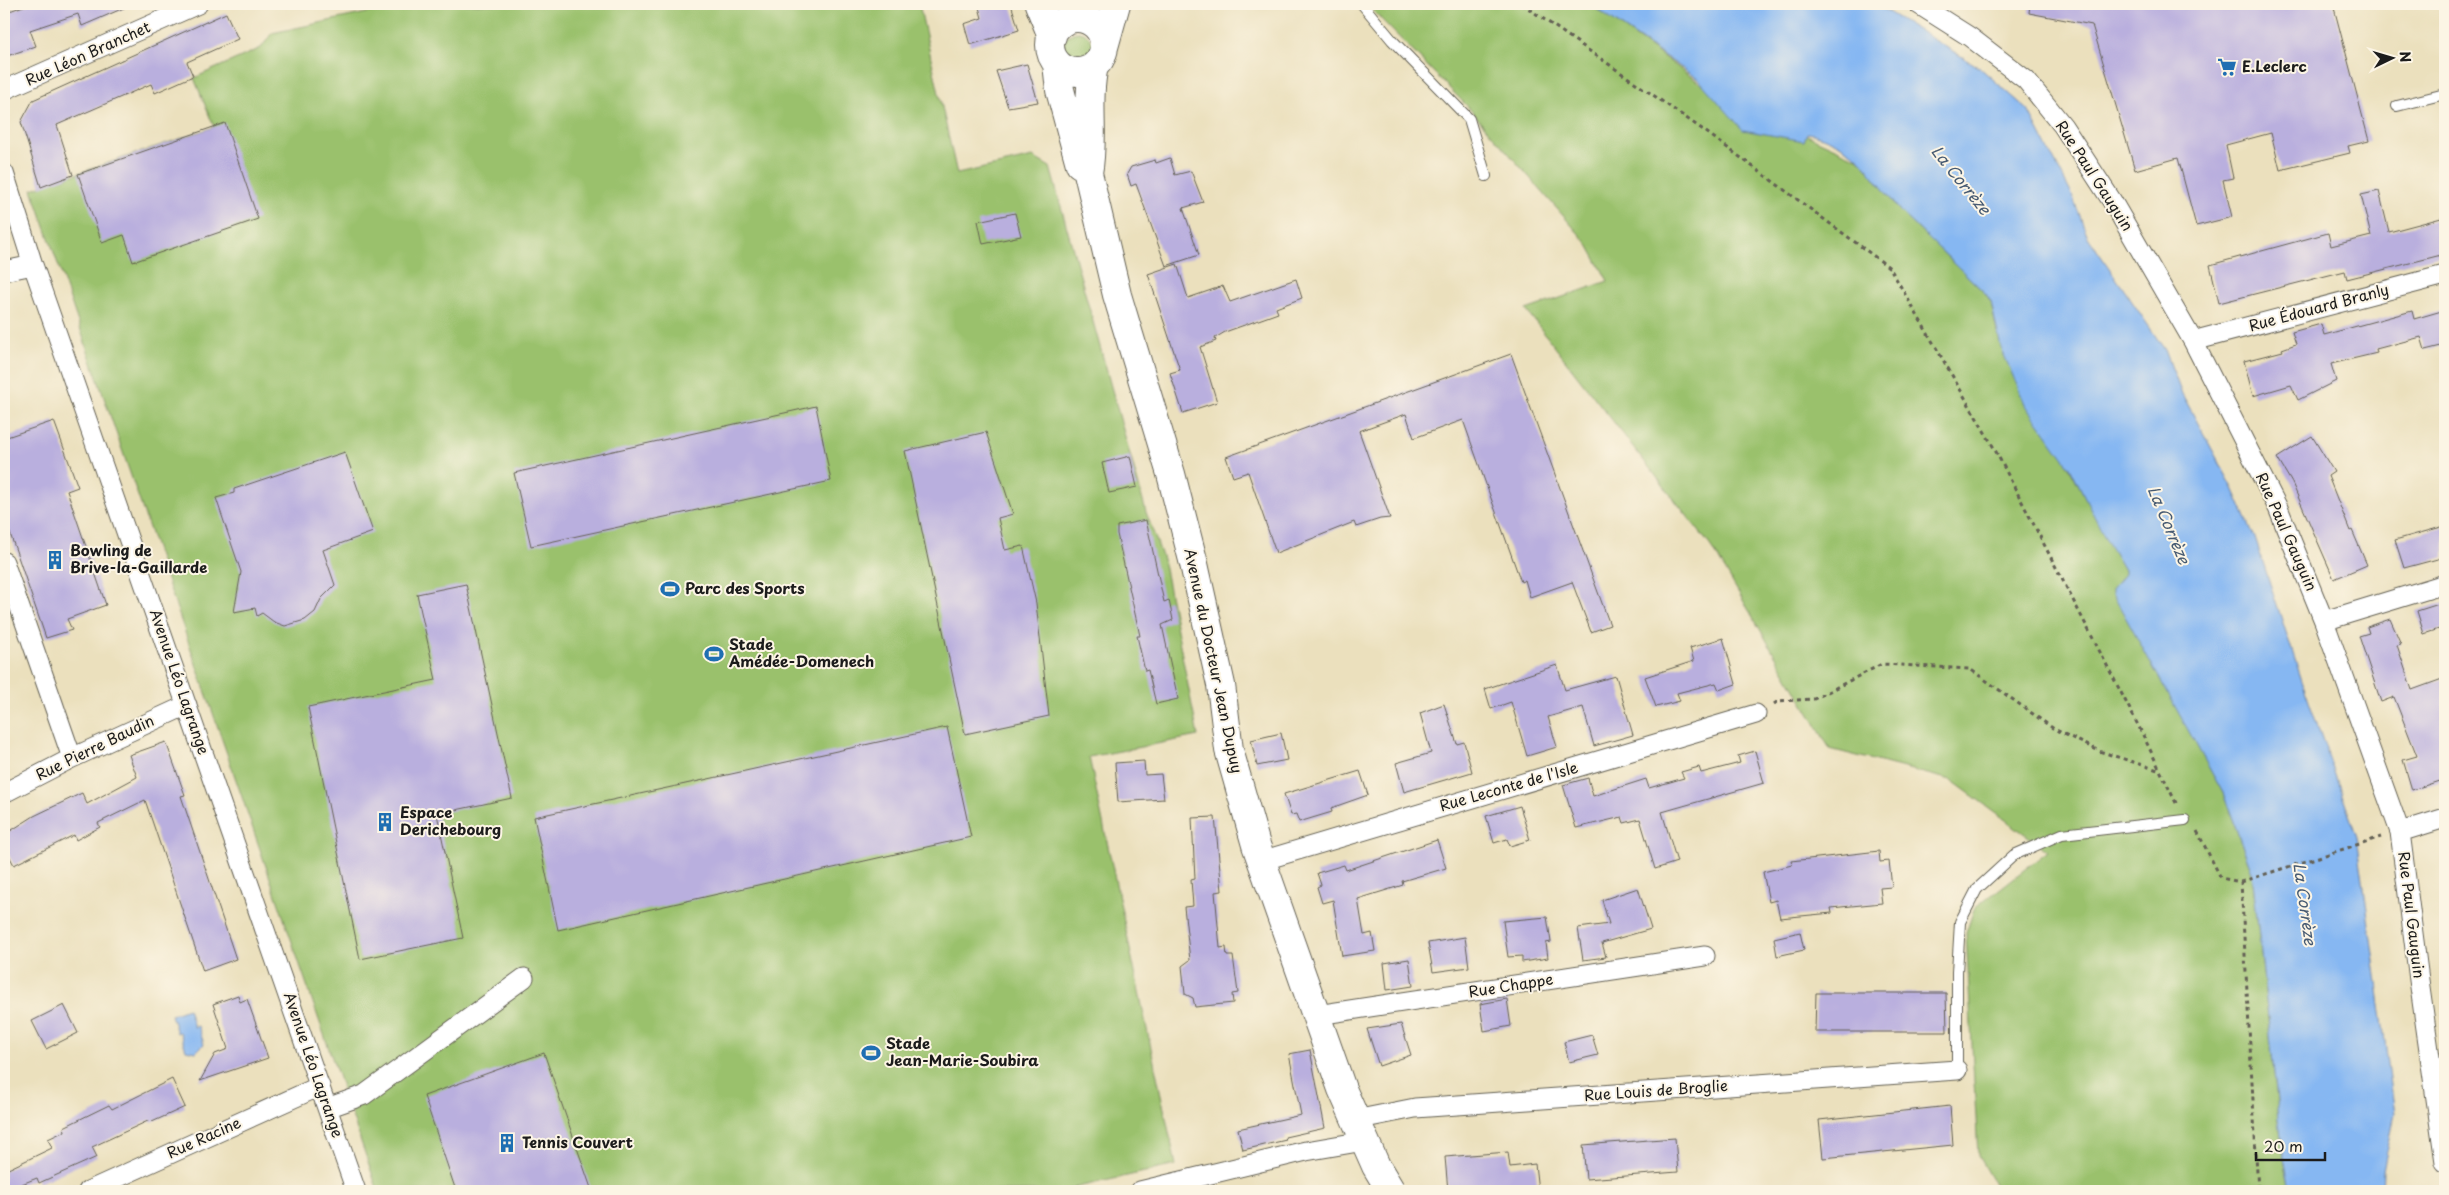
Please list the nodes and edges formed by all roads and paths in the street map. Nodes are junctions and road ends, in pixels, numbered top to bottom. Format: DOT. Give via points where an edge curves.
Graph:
graph roads {
  1 [pos="198,4"];
  2 [pos="1039,4"];
  3 [pos="1116,4"];
  4 [pos="1362,4"];
  5 [pos="1522,4"];
  6 [pos="1918,4"];
  7 [pos="1086,11"];
  8 [pos="1052,36"];
  9 [pos="1099,57"];
  10 [pos="1057,64"];
  11 [pos="4,90"];
  12 [pos="2445,94"];
  13 [pos="2397,106"];
  14 [pos="4,173"];
  15 [pos="1088,173"];
  16 [pos="1486,176"];
  17 [pos="33,265"];
  18 [pos="4,272"];
  19 [pos="2445,275"];
  20 [pos="2193,341"];
  21 [pos="4,562"];
  22 [pos="2445,584"];
  23 [pos="2324,621"];
  24 [pos="187,704"];
  25 [pos="1756,714"];
  26 [pos="72,758"];
  27 [pos="2159,770"];
  28 [pos="4,793"];
  29 [pos="2445,818"];
  30 [pos="2185,820"];
  31 [pos="2392,834"];
  32 [pos="1261,861"];
  33 [pos="2241,882"];
  34 [pos="1705,956"];
  35 [pos="524,978"];
  36 [pos="1317,1016"];
  37 [pos="1957,1070"];
  38 [pos="320,1086"];
  39 [pos="326,1108"];
  40 [pos="1360,1130"];
  41 [pos="2444,1142"];
  42 [pos="2445,1162"];
  43 [pos="88,1191"];
  44 [pos="356,1191"];
  45 [pos="1140,1191"];
  46 [pos="1392,1191"];
  47 [pos="2258,1191"];
  1 -- 11 [label="street, Rue Léon Branchet"];
  2 -- 8 [label="street"];
  3 -- 9 [label="street, Avenue du Docteur Jean Dupuy"];
  4 -- 16 [label="lane" via="1392,40 1469,119"];
  5 -- 27 [label="path" via="1702,129 1890,268 1994,448"];
  6 -- 20 [label="street, Rue Paul Gauguin" via="1970,37 2032,87 2063,126 2112,201"];
  7 -- 8 [label="street" via="1062,23"];
  7 -- 9 [label="street" via="1086,20 1100,30"];
  8 -- 10 [label="street" via="1050,51"];
  9 -- 10 [label="street" via="1079,72"];
  9 -- 15 [label="street, Avenue du Docteur Jean Dupuy" via="1090,85 1091,159"];
  10 -- 15 [label="street, Avenue du Docteur Jean Dupuy" via="1060,90 1080,164"];
  12 -- 13 [label="lane"];
  14 -- 17 [label="street, Avenue Léo Lagrange"];
  15 -- 32 [label="street, Avenue du Docteur Jean Dupuy" via="1117,295 1192,555 1221,685 1229,750"];
  17 -- 18 [label="street"];
  17 -- 24 [label="street, Avenue Léo Lagrange"];
  19 -- 20 [label="street, Rue Édouard Branly"];
  20 -- 23 [label="street, Rue Paul Gauguin" via="2278,508"];
  21 -- 26 [label="street"];
  22 -- 23 [label="street"];
  23 -- 31 [label="street, Rue Paul Gauguin"];
  24 -- 26 [label="street, Rue Pierre Baudin"];
  24 -- 38 [label="street, Avenue Léo Lagrange"];
  25 -- 27 [label="path" via="1778,701 1814,699 1882,664 1970,670 2054,729 2099,751"];
  25 -- 32 [label="street, Rue Leconte de l'Isle"];
  26 -- 28 [label="street, Rue Pierre Baudin"];
  27 -- 30 [label="path"];
  29 -- 31 [label="street"];
  30 -- 33 [label="path" via="2195,828 2221,878"];
  30 -- 37 [label="lane" via="2062,834 2014,855 1977,889 1960,922"];
  31 -- 33 [label="path"];
  31 -- 41 [label="street, Rue Paul Gauguin"];
  32 -- 36 [label="street, Avenue du Docteur Jean Dupuy"];
  33 -- 47 [label="path"];
  34 -- 36 [label="street, Rue Chappe"];
  35 -- 39 [label="street" via="364,1094"];
  36 -- 40 [label="street, Avenue du Docteur Jean Dupuy"];
  37 -- 40 [label="street, Rue Louis de Broglie" via="1415,1108"];
  38 -- 39 [label="street, Avenue Léo Lagrange"];
  38 -- 43 [label="street, Rue Racine"];
  39 -- 44 [label="street, Avenue Léo Lagrange"];
  40 -- 45 [label="street, Rue Louis de Broglie" via="1306,1151"];
  40 -- 46 [label="street, Avenue du Docteur Jean Dupuy" via="1376,1166"];
  41 -- 42 [label="street, Rue Paul Gauguin"];
}
